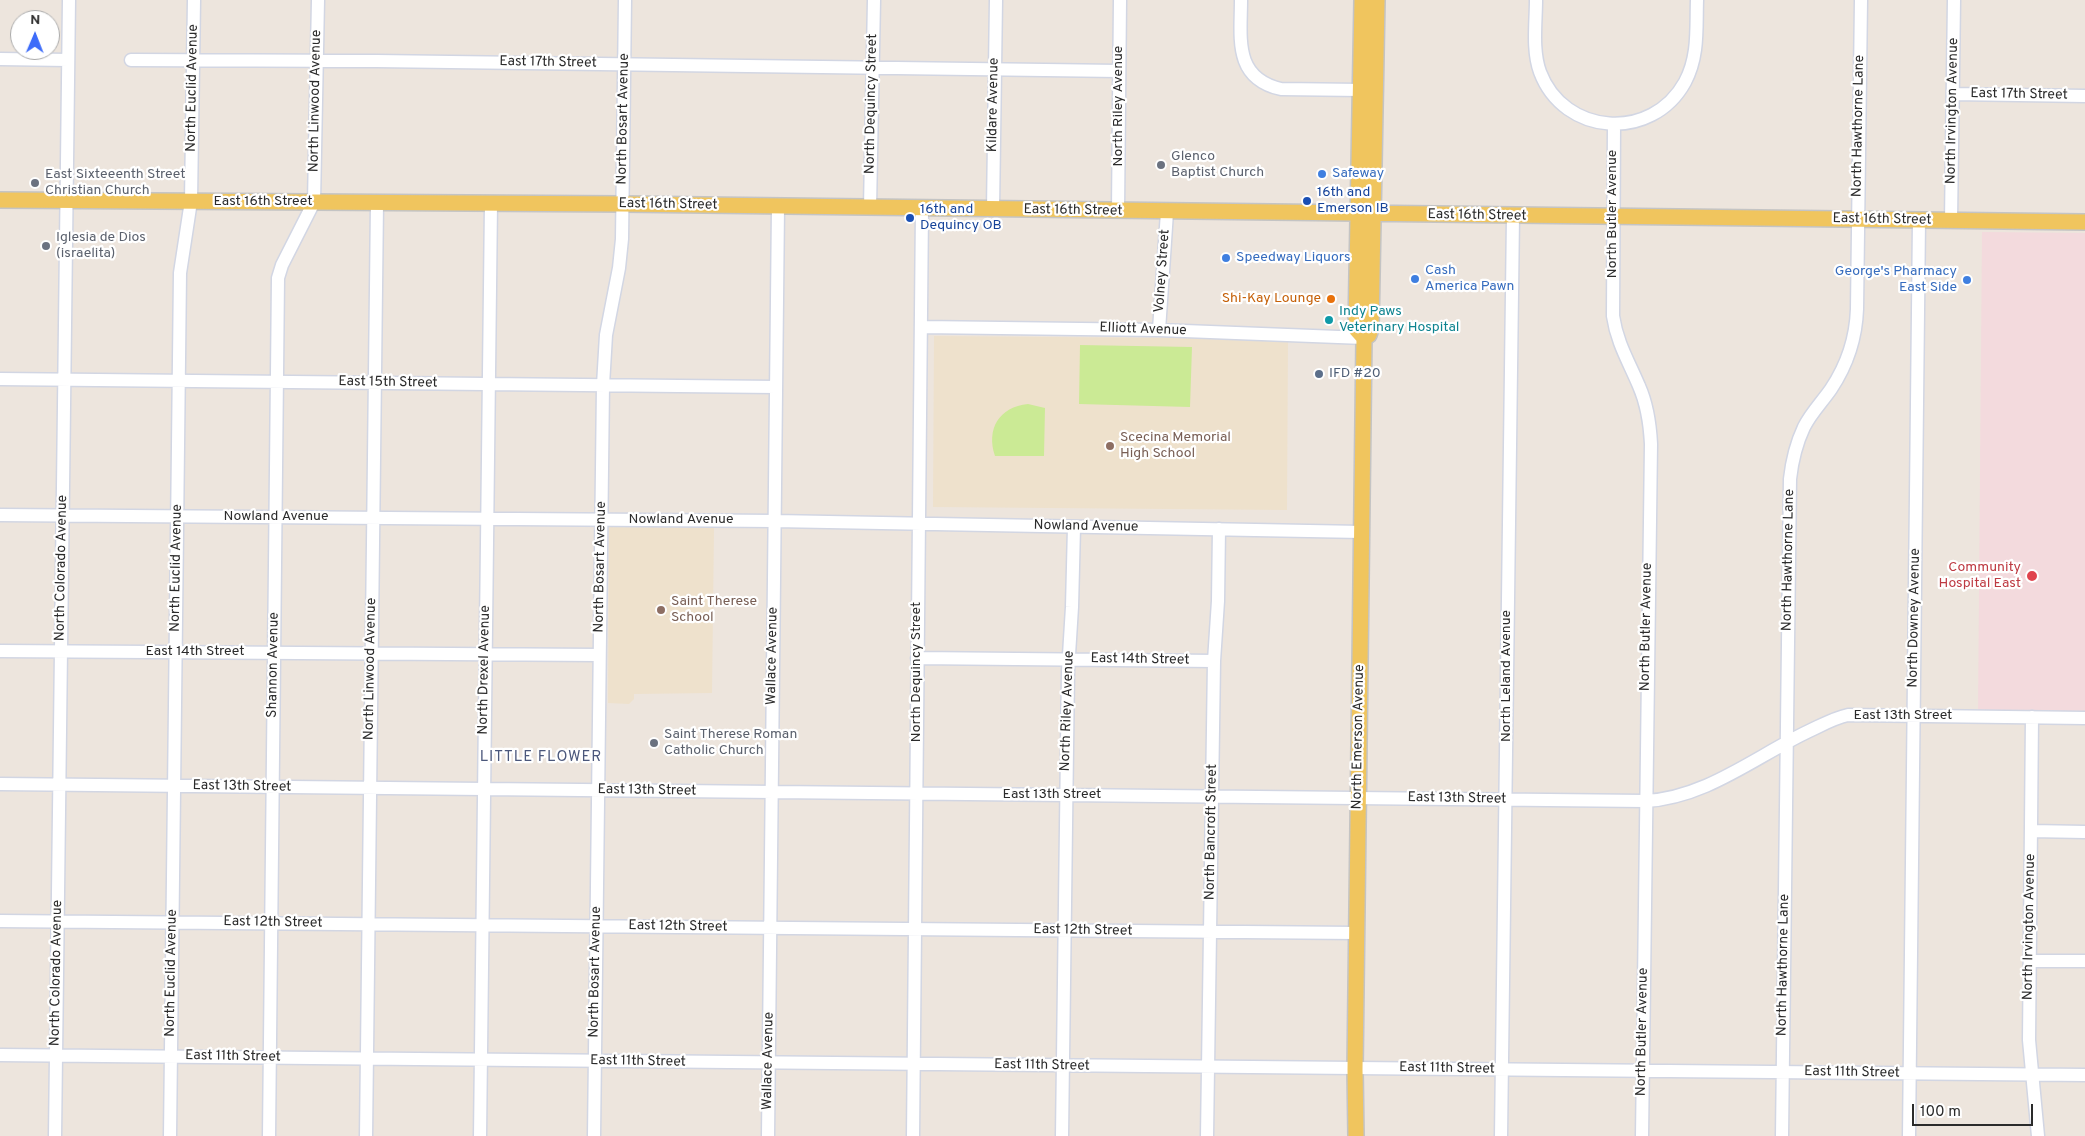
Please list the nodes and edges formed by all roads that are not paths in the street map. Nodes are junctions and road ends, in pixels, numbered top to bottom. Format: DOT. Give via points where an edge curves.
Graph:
graph roads {
  1 [pos="69,0"];
  2 [pos="194,0"];
  3 [pos="318,0"];
  4 [pos="625,0"];
  5 [pos="874,0"];
  6 [pos="996,0"];
  7 [pos="1120,0"];
  8 [pos="1241,0"];
  9 [pos="1362,0"];
  10 [pos="1376,0"];
  11 [pos="1536,0"];
  12 [pos="1697,0"];
  13 [pos="1861,0"];
  14 [pos="1954,0"];
  15 [pos="0,59"];
  16 [pos="68,60"];
  17 [pos="131,60"];
  18 [pos="194,60"];
  19 [pos="317,60"];
  20 [pos="625,64"];
  21 [pos="872,68"];
  22 [pos="995,69"];
  23 [pos="1119,71"];
  24 [pos="1360,90"];
  25 [pos="1953,94"];
  26 [pos="2085,96"];
  27 [pos="1614,124"];
  28 [pos="0,200"];
  29 [pos="67,201"];
  30 [pos="191,202"];
  31 [pos="314,202"];
  32 [pos="377,203"];
  33 [pos="491,204"];
  34 [pos="623,204"];
  35 [pos="778,207"];
  36 [pos="870,208"];
  37 [pos="922,209"];
  38 [pos="993,210"];
  39 [pos="1118,211"];
  40 [pos="1167,212"];
  41 [pos="1366,215"];
  42 [pos="1513,216"];
  43 [pos="1613,217"];
  44 [pos="1858,220"];
  45 [pos="1920,220"];
  46 [pos="1951,221"];
  47 [pos="2085,222"];
  48 [pos="922,327"];
  49 [pos="1159,330"];
  50 [pos="1364,338"];
  51 [pos="0,379"];
  52 [pos="64,380"];
  53 [pos="179,381"];
  54 [pos="277,382"];
  55 [pos="375,383"];
  56 [pos="489,384"];
  57 [pos="603,385"];
  58 [pos="776,386"];
  59 [pos="0,515"];
  60 [pos="63,516"];
  61 [pos="178,517"];
  62 [pos="276,518"];
  63 [pos="373,518"];
  64 [pos="487,519"];
  65 [pos="601,520"];
  66 [pos="775,521"];
  67 [pos="918,524"];
  68 [pos="1074,527"];
  69 [pos="1219,529"];
  70 [pos="1362,532"];
  71 [pos="0,651"];
  72 [pos="61,651"];
  73 [pos="176,652"];
  74 [pos="274,652"];
  75 [pos="372,653"];
  76 [pos="486,654"];
  77 [pos="600,655"];
  78 [pos="917,658"];
  79 [pos="1069,660"];
  80 [pos="1214,661"];
  81 [pos="1914,716"];
  82 [pos="2032,717"];
  83 [pos="2085,718"];
  84 [pos="1786,742"];
  85 [pos="0,784"];
  86 [pos="60,785"];
  87 [pos="175,786"];
  88 [pos="272,787"];
  89 [pos="370,788"];
  90 [pos="484,789"];
  91 [pos="598,790"];
  92 [pos="772,792"];
  93 [pos="917,793"];
  94 [pos="1066,795"];
  95 [pos="1212,796"];
  96 [pos="1358,797"];
  97 [pos="1505,799"];
  98 [pos="1645,801"];
  99 [pos="2031,831"];
  100 [pos="2085,832"];
  101 [pos="0,920"];
  102 [pos="58,921"];
  103 [pos="173,922"];
  104 [pos="271,923"];
  105 [pos="368,924"];
  106 [pos="482,925"];
  107 [pos="596,926"];
  108 [pos="770,928"];
  109 [pos="916,929"];
  110 [pos="1064,930"];
  111 [pos="1210,932"];
  112 [pos="1356,932"];
  113 [pos="2030,961"];
  114 [pos="2085,961"];
  115 [pos="0,1055"];
  116 [pos="56,1056"];
  117 [pos="172,1057"];
  118 [pos="270,1058"];
  119 [pos="366,1059"];
  120 [pos="480,1060"];
  121 [pos="595,1061"];
  122 [pos="769,1063"];
  123 [pos="914,1064"];
  124 [pos="1063,1066"];
  125 [pos="1208,1067"];
  126 [pos="1355,1068"];
  127 [pos="1502,1070"];
  128 [pos="1642,1071"];
  129 [pos="1783,1073"];
  130 [pos="1910,1074"];
  131 [pos="2031,1075"];
  132 [pos="2085,1075"];
  133 [pos="56,1136"];
  134 [pos="170,1136"];
  135 [pos="269,1136"];
  136 [pos="366,1136"];
  137 [pos="480,1136"];
  138 [pos="594,1136"];
  139 [pos="768,1136"];
  140 [pos="914,1136"];
  141 [pos="1062,1136"];
  142 [pos="1207,1136"];
  143 [pos="1356,1136"];
  144 [pos="1501,1136"];
  145 [pos="1642,1136"];
  146 [pos="1782,1136"];
  147 [pos="1909,1136"];
  148 [pos="2038,1136"];
  1 -- 16 [label="street, North Colorado Avenue"];
  2 -- 18 [label="street, North Euclid Avenue"];
  3 -- 19 [label="street, North Linwood Avenue"];
  4 -- 20 [label="street, North Bosart Avenue"];
  5 -- 21 [label="street, North Dequincy Street"];
  6 -- 22 [label="street, Kildare Avenue"];
  7 -- 23 [label="street, North Riley Avenue"];
  8 -- 24 [label="street" via="1242,58 1250,71 1268,86"];
  9 -- 24 [label="main road, North Emerson Avenue"];
  10 -- 41 [label="main road, North Emerson Avenue"];
  11 -- 27 [label="street" via="1536,57 1548,88 1562,105 1578,115"];
  12 -- 27 [label="street" via="1696,52 1684,84 1654,113"];
  13 -- 44 [label="street, North Hawthorne Lane"];
  14 -- 25 [label="street, North Irvington Avenue"];
  15 -- 16 [label="street"];
  16 -- 29 [label="street, North Colorado Avenue"];
  17 -- 18 [label="street, East 17th Street"];
  18 -- 19 [label="street, East 17th Street"];
  18 -- 30 [label="street, North Euclid Avenue"];
  19 -- 20 [label="street, East 17th Street"];
  19 -- 31 [label="street, North Linwood Avenue"];
  20 -- 21 [label="street, East 17th Street"];
  20 -- 34 [label="street, North Bosart Avenue"];
  21 -- 22 [label="street, East 17th Street"];
  21 -- 36 [label="street, North Dequincy Street"];
  22 -- 23 [label="street, East 17th Street"];
  22 -- 38 [label="street, Kildare Avenue"];
  23 -- 39 [label="street, North Riley Avenue"];
  24 -- 41 [label="main road, North Emerson Avenue"];
  25 -- 26 [label="street, East 17th Street"];
  25 -- 46 [label="street, North Irvington Avenue"];
  27 -- 43 [label="street, North Butler Avenue"];
  28 -- 29 [label="main road, East 16th Street"];
  29 -- 30 [label="main road, East 16th Street"];
  29 -- 52 [label="street, North Colorado Avenue"];
  30 -- 31 [label="main road, East 16th Street"];
  30 -- 53 [label="street, North Euclid Avenue" via="180,273"];
  31 -- 32 [label="main road, East 16th Street"];
  31 -- 54 [label="street, Shannon Avenue" via="279,274"];
  32 -- 33 [label="main road, East 16th Street"];
  32 -- 55 [label="street, North Linwood Avenue"];
  33 -- 34 [label="main road, East 16th Street"];
  33 -- 56 [label="street, North Drexel Avenue"];
  34 -- 35 [label="main road, East 16th Street"];
  34 -- 57 [label="street, North Bosart Avenue" via="621,261 606,335"];
  35 -- 36 [label="main road, East 16th Street"];
  35 -- 58 [label="street, Wallace Avenue"];
  36 -- 37 [label="main road, East 16th Street"];
  37 -- 38 [label="main road, East 16th Street"];
  37 -- 48 [label="street, North Dequincy Street"];
  38 -- 39 [label="main road, East 16th Street"];
  39 -- 40 [label="main road, East 16th Street"];
  40 -- 41 [label="main road, East 16th Street"];
  40 -- 49 [label="street, Volney Street"];
  41 -- 42 [label="main road, East 16th Street"];
  41 -- 50 [label="main road, North Emerson Avenue" via="1371,329"];
  42 -- 43 [label="main road, East 16th Street"];
  42 -- 97 [label="street, North Leland Avenue"];
  43 -- 44 [label="main road, East 16th Street"];
  43 -- 98 [label="street, North Butler Avenue" via="1614,324 1623,354 1644,399 1650,437"];
  44 -- 45 [label="main road, East 16th Street"];
  44 -- 84 [label="street, North Hawthorne Lane" via="1856,316 1851,350 1840,374 1804,428 1791,468"];
  45 -- 46 [label="main road, East 16th Street"];
  45 -- 81 [label="street, North Downey Avenue"];
  46 -- 47 [label="main road, East 16th Street"];
  48 -- 49 [label="street, Elliott Avenue"];
  48 -- 67 [label="street, North Dequincy Street"];
  49 -- 50 [label="street, Elliott Avenue"];
  50 -- 70 [label="main road, North Emerson Avenue"];
  51 -- 52 [label="street, East 15th Street"];
  52 -- 53 [label="street, East 15th Street"];
  52 -- 60 [label="street, North Colorado Avenue"];
  53 -- 54 [label="street, East 15th Street"];
  53 -- 61 [label="street, North Euclid Avenue"];
  54 -- 55 [label="street, East 15th Street"];
  54 -- 62 [label="street, Shannon Avenue"];
  55 -- 56 [label="street, East 15th Street"];
  55 -- 63 [label="street, North Linwood Avenue"];
  56 -- 57 [label="street, East 15th Street"];
  56 -- 64 [label="street, North Drexel Avenue"];
  57 -- 58 [label="street, East 15th Street"];
  57 -- 65 [label="street, North Bosart Avenue"];
  58 -- 66 [label="street, Wallace Avenue"];
  59 -- 60 [label="street, Nowland Avenue"];
  60 -- 61 [label="street, Nowland Avenue"];
  60 -- 72 [label="street, North Colorado Avenue"];
  61 -- 62 [label="street, Nowland Avenue"];
  61 -- 73 [label="street, North Euclid Avenue"];
  62 -- 63 [label="street, Nowland Avenue"];
  62 -- 74 [label="street, Shannon Avenue"];
  63 -- 64 [label="street, Nowland Avenue"];
  63 -- 75 [label="street, North Linwood Avenue"];
  64 -- 65 [label="street, Nowland Avenue"];
  64 -- 76 [label="street, North Drexel Avenue"];
  65 -- 66 [label="street, Nowland Avenue"];
  65 -- 77 [label="street, North Bosart Avenue"];
  66 -- 67 [label="street, Nowland Avenue"];
  66 -- 92 [label="street, Wallace Avenue"];
  67 -- 68 [label="street, Nowland Avenue"];
  67 -- 78 [label="street, North Dequincy Street"];
  68 -- 69 [label="street, Nowland Avenue"];
  68 -- 79 [label="street, North Riley Avenue"];
  69 -- 70 [label="street, Nowland Avenue"];
  69 -- 80 [label="street, North Bancroft Street"];
  70 -- 96 [label="main road, North Emerson Avenue"];
  71 -- 72 [label="street, East 14th Street"];
  72 -- 73 [label="street, East 14th Street"];
  72 -- 86 [label="street, North Colorado Avenue"];
  73 -- 74 [label="street, East 14th Street"];
  73 -- 87 [label="street, North Euclid Avenue"];
  74 -- 75 [label="street, East 14th Street"];
  74 -- 88 [label="street, Shannon Avenue"];
  75 -- 76 [label="street, East 14th Street"];
  75 -- 89 [label="street, North Linwood Avenue"];
  76 -- 77 [label="street, East 14th Street"];
  76 -- 90 [label="street, North Drexel Avenue"];
  77 -- 91 [label="street, North Bosart Avenue"];
  78 -- 79 [label="street, East 14th Street"];
  78 -- 93 [label="street, North Dequincy Street"];
  79 -- 80 [label="street, East 14th Street"];
  79 -- 94 [label="street, North Riley Avenue"];
  80 -- 95 [label="street, North Bancroft Street"];
  81 -- 82 [label="street, East 13th Street"];
  81 -- 84 [label="street, East 13th Street" via="1842,717"];
  81 -- 130 [label="street, North Downey Avenue"];
  82 -- 83 [label="street, East 13th Street"];
  82 -- 99 [label="street, North Irvington Avenue"];
  84 -- 98 [label="street, East 13th Street" via="1697,790"];
  84 -- 129 [label="street, North Hawthorne Lane"];
  85 -- 86 [label="street, East 13th Street"];
  86 -- 87 [label="street, East 13th Street"];
  86 -- 102 [label="street, North Colorado Avenue"];
  87 -- 88 [label="street, East 13th Street"];
  87 -- 103 [label="street, North Euclid Avenue"];
  88 -- 89 [label="street, East 13th Street"];
  88 -- 104 [label="street, Shannon Avenue"];
  89 -- 90 [label="street, East 13th Street"];
  89 -- 105 [label="street, North Linwood Avenue"];
  90 -- 91 [label="street, East 13th Street"];
  90 -- 106 [label="street, North Drexel Avenue"];
  91 -- 92 [label="street, East 13th Street"];
  91 -- 107 [label="street, North Bosart Avenue"];
  92 -- 93 [label="street, East 13th Street"];
  92 -- 108 [label="street, Wallace Avenue"];
  93 -- 94 [label="street, East 13th Street"];
  93 -- 109 [label="street, North Dequincy Street"];
  94 -- 95 [label="street, East 13th Street"];
  94 -- 110 [label="street, North Riley Avenue"];
  95 -- 96 [label="street, East 13th Street"];
  95 -- 111 [label="street, North Bancroft Street"];
  96 -- 97 [label="street, East 13th Street"];
  96 -- 112 [label="main road, North Emerson Avenue"];
  97 -- 98 [label="street, East 13th Street"];
  97 -- 127 [label="street, North Leland Avenue"];
  98 -- 128 [label="street, North Butler Avenue"];
  99 -- 100 [label="street"];
  99 -- 113 [label="street, North Irvington Avenue"];
  101 -- 102 [label="street, East 12th Street"];
  102 -- 103 [label="street, East 12th Street"];
  102 -- 116 [label="street, North Colorado Avenue"];
  103 -- 104 [label="street, East 12th Street"];
  103 -- 117 [label="street, North Euclid Avenue"];
  104 -- 105 [label="street, East 12th Street"];
  104 -- 118 [label="street, Shannon Avenue"];
  105 -- 106 [label="street, East 12th Street"];
  105 -- 119 [label="street, North Linwood Avenue"];
  106 -- 107 [label="street, East 12th Street"];
  106 -- 120 [label="street, North Drexel Avenue"];
  107 -- 108 [label="street, East 12th Street"];
  107 -- 121 [label="street, North Bosart Avenue"];
  108 -- 109 [label="street, East 12th Street"];
  108 -- 122 [label="street, Wallace Avenue"];
  109 -- 110 [label="street, East 12th Street"];
  109 -- 123 [label="street, North Dequincy Street"];
  110 -- 111 [label="street, East 12th Street"];
  110 -- 124 [label="street, North Riley Avenue"];
  111 -- 112 [label="street, East 12th Street"];
  111 -- 125 [label="street, North Bancroft Street"];
  112 -- 126 [label="main road, North Emerson Avenue"];
  113 -- 114 [label="street"];
  113 -- 131 [label="street, North Irvington Avenue"];
  115 -- 116 [label="street, East 11th Street"];
  116 -- 117 [label="street, East 11th Street"];
  116 -- 133 [label="street, North Colorado Avenue"];
  117 -- 118 [label="street, East 11th Street"];
  117 -- 134 [label="street, North Euclid Avenue"];
  118 -- 119 [label="street, East 11th Street"];
  118 -- 135 [label="street, Shannon Avenue"];
  119 -- 120 [label="street, East 11th Street"];
  119 -- 136 [label="street, North Linwood Avenue"];
  120 -- 121 [label="street, East 11th Street"];
  120 -- 137 [label="street, North Drexel Avenue"];
  121 -- 122 [label="street, East 11th Street"];
  121 -- 138 [label="street, North Bosart Avenue"];
  122 -- 123 [label="street, East 11th Street"];
  122 -- 139 [label="street, Wallace Avenue"];
  123 -- 124 [label="street, East 11th Street"];
  123 -- 140 [label="street, North Dequincy Street"];
  124 -- 125 [label="street, East 11th Street"];
  124 -- 141 [label="street, North Riley Avenue"];
  125 -- 126 [label="street, East 11th Street"];
  125 -- 142 [label="street, North Bancroft Street"];
  126 -- 127 [label="street, East 11th Street"];
  126 -- 143 [label="main road, North Emerson Avenue"];
  127 -- 128 [label="street, East 11th Street"];
  127 -- 144 [label="street, North Leland Avenue"];
  128 -- 129 [label="street, East 11th Street"];
  128 -- 145 [label="street, North Butler Avenue"];
  129 -- 130 [label="street, East 11th Street"];
  129 -- 146 [label="street, North Hawthorne Lane"];
  130 -- 131 [label="street, East 11th Street"];
  130 -- 147 [label="street, North Downey Avenue"];
  131 -- 132 [label="street, East 11th Street"];
  131 -- 148 [label="street, North Irvington Avenue"];
}
